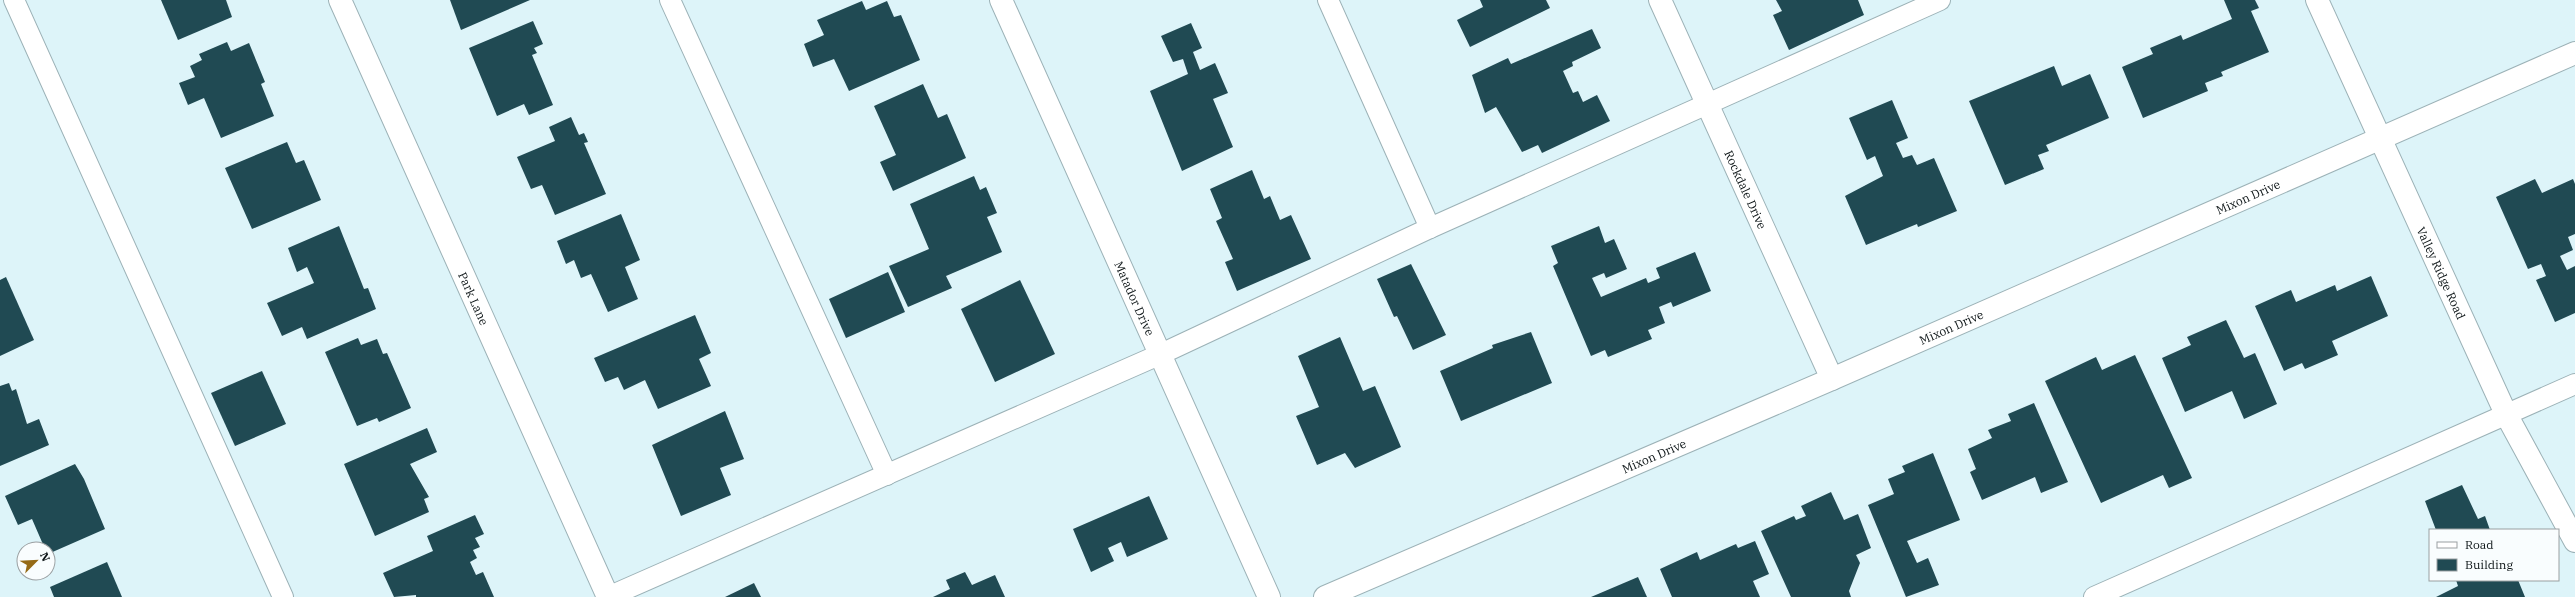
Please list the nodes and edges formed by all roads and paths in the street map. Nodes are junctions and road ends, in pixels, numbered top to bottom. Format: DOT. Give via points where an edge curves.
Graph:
graph roads {
  1 [pos="14,0"];
  2 [pos="340,0"];
  3 [pos="670,0"];
  4 [pos="1001,0"];
  5 [pos="1328,0"];
  6 [pos="1660,0"];
  7 [pos="1940,0"];
  8 [pos="2317,0"];
  9 [pos="2575,53"];
  10 [pos="1707,105"];
  11 [pos="2380,138"];
  12 [pos="1430,228"];
  13 [pos="1161,354"];
  14 [pos="1832,379"];
  15 [pos="2575,384"];
  16 [pos="2506,414"];
  17 [pos="887,475"];
  18 [pos="2575,541"];
  19 [pos="283,597"];
  20 [pos="608,597"];
  21 [pos="1269,597"];
  22 [pos="1325,597"];
  23 [pos="2094,597"];
  1 -- 19 [label="lane"];
  2 -- 20 [label="street, Park Lane"];
  3 -- 17 [label="lane"];
  4 -- 13 [label="street, Matador Drive"];
  5 -- 12 [label="lane"];
  6 -- 10 [label="street, Rockdale Drive"];
  7 -- 10 [label="lane"];
  8 -- 11 [label="street, Valley Ridge Road"];
  9 -- 11 [label="street, Mixon Drive"];
  10 -- 12 [label="lane"];
  10 -- 14 [label="street, Rockdale Drive"];
  11 -- 14 [label="street, Mixon Drive"];
  11 -- 16 [label="street, Valley Ridge Road"];
  12 -- 13 [label="lane"];
  13 -- 17 [label="lane"];
  13 -- 21 [label="street, Matador Drive"];
  14 -- 22 [label="street, Mixon Drive"];
  15 -- 16 [label="lane"];
  16 -- 18 [label="street, Valley Ridge Road"];
  16 -- 23 [label="lane"];
  17 -- 20 [label="lane"];
}
